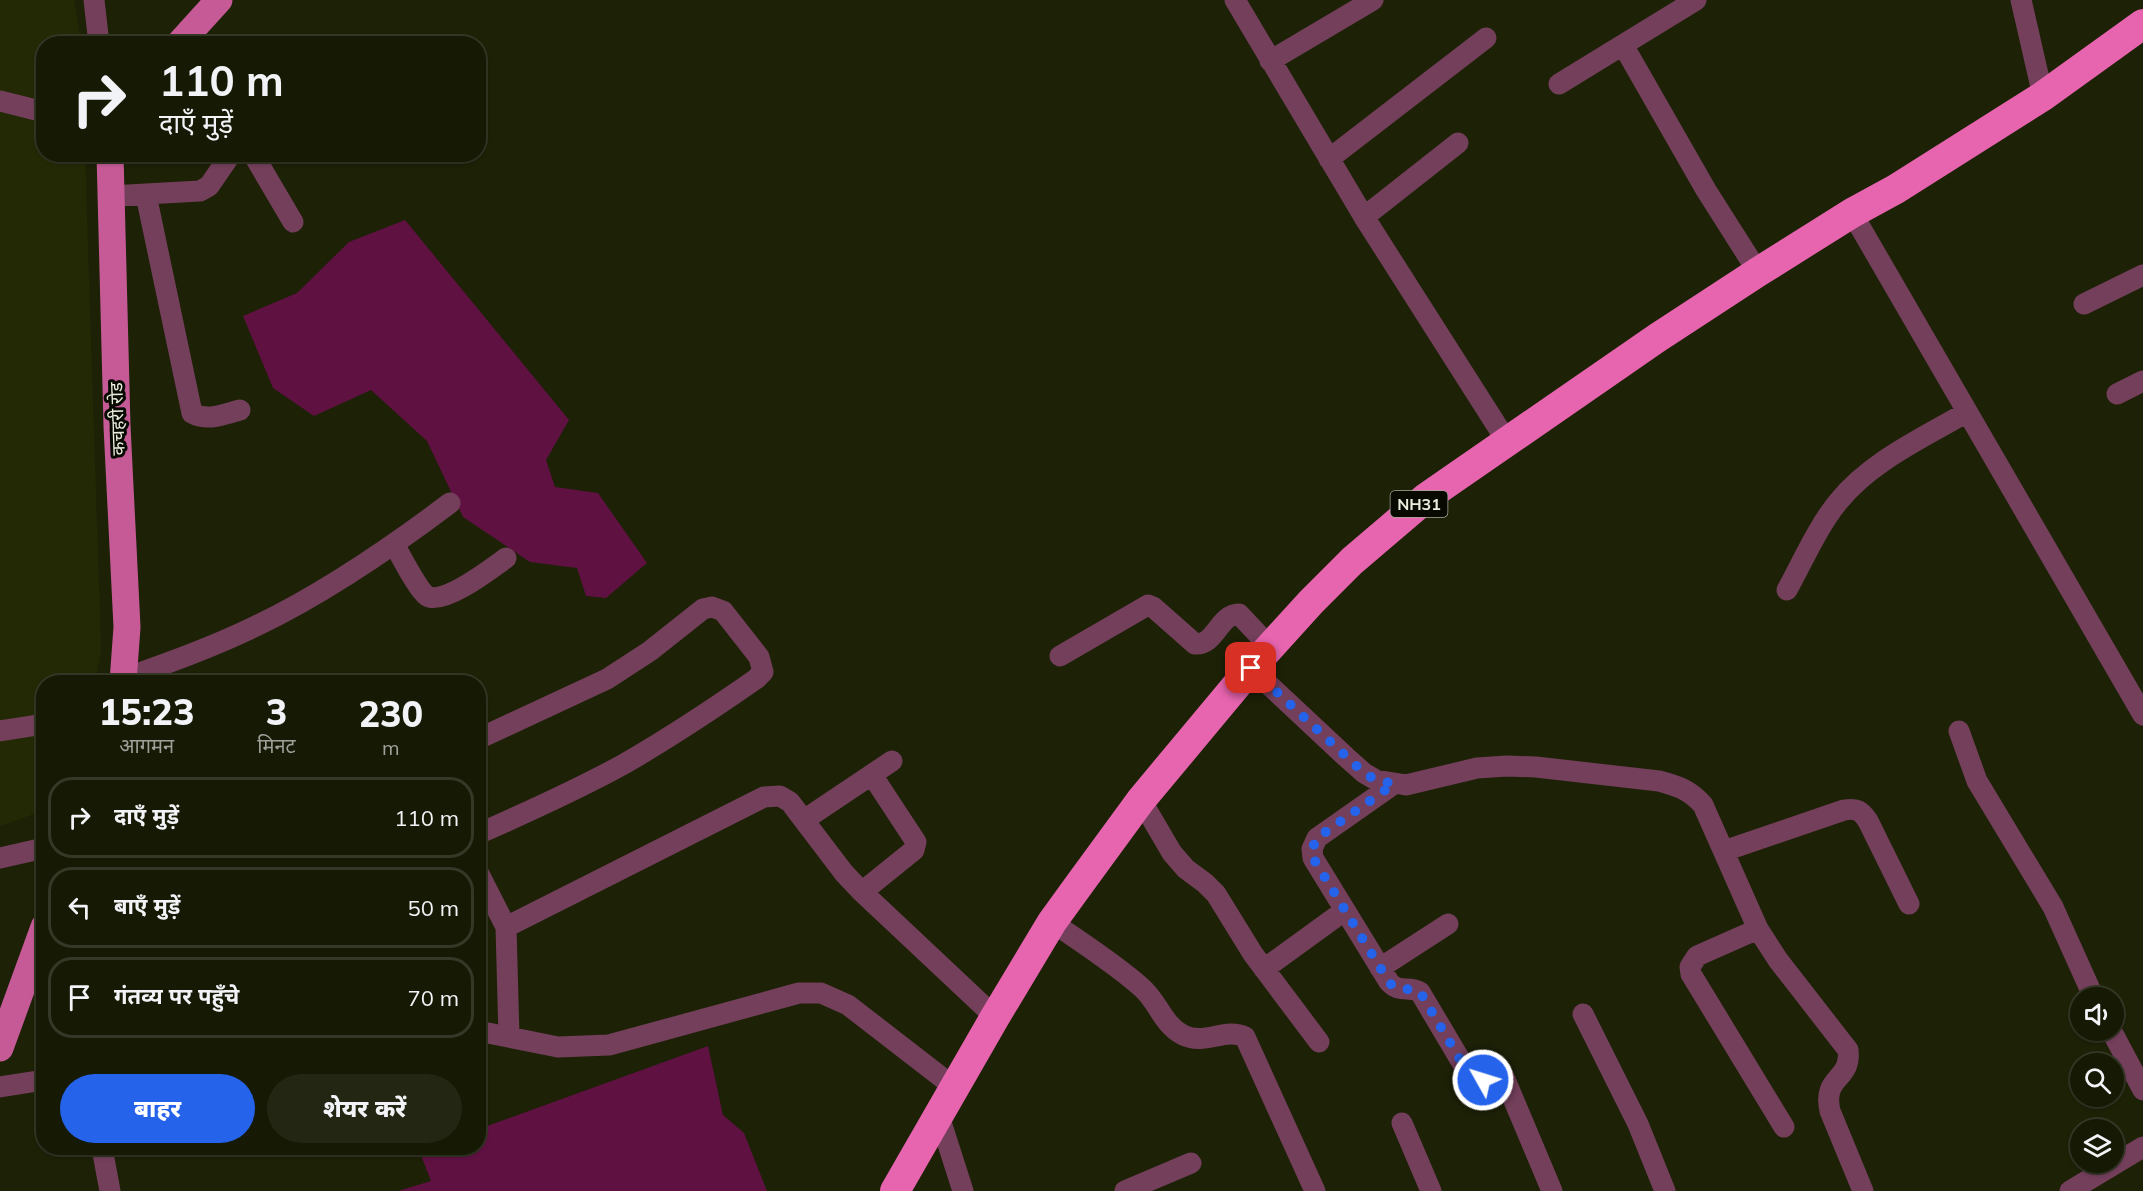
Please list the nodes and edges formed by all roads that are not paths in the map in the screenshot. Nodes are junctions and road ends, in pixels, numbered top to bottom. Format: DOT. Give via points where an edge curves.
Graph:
graph roads {
  1 [pos="94,0"];
  2 [pos="219,0"];
  3 [pos="1235,0"];
  4 [pos="1373,0"];
  5 [pos="1696,0"];
  6 [pos="2020,0"];
  7 [pos="2143,24"];
  8 [pos="98,36"];
  9 [pos="186,36"];
  10 [pos="1486,38"];
  11 [pos="1623,45"];
  12 [pos="1270,61"];
  13 [pos="1559,84"];
  14 [pos="2043,96"];
  15 [pos="0,101"];
  16 [pos="36,110"];
  17 [pos="1458,143"];
  18 [pos="1329,159"];
  19 [pos="110,162"];
  20 [pos="226,162"];
  21 [pos="259,162"];
  22 [pos="146,195"];
  23 [pos="110,196"];
  24 [pos="1852,213"];
  25 [pos="1364,217"];
  26 [pos="293,222"];
  27 [pos="1758,272"];
  28 [pos="2143,275"];
  29 [pos="2084,304"];
  30 [pos="2143,381"];
  31 [pos="2117,394"];
  32 [pos="240,410"];
  33 [pos="1967,412"];
  34 [pos="1506,440"];
  35 [pos="450,503"];
  36 [pos="394,544"];
  37 [pos="506,558"];
  38 [pos="1788,590"];
  39 [pos="1060,656"];
  40 [pos="1260,657"];
  41 [pos="123,675"];
  42 [pos="138,675"];
  43 [pos="2143,715"];
  44 [pos="36,725"];
  45 [pos="0,731"];
  46 [pos="1959,731"];
  47 [pos="486,735"];
  48 [pos="892,761"];
  49 [pos="872,774"];
  50 [pos="1394,784"];
  51 [pos="1141,800"];
  52 [pos="804,820"];
  53 [pos="486,830"];
  54 [pos="36,850"];
  55 [pos="1724,851"];
  56 [pos="0,858"];
  57 [pos="486,888"];
  58 [pos="862,892"];
  59 [pos="1909,904"];
  60 [pos="1344,912"];
  61 [pos="1052,922"];
  62 [pos="1448,924"];
  63 [pos="506,927"];
  64 [pos="1758,929"];
  65 [pos="36,949"];
  66 [pos="1380,968"];
  67 [pos="1264,969"];
  68 [pos="2089,987"];
  69 [pos="1583,1014"];
  70 [pos="995,1017"];
  71 [pos="486,1033"];
  72 [pos="508,1037"];
  73 [pos="2117,1041"];
  74 [pos="1319,1042"];
  75 [pos="0,1048"];
  76 [pos="36,1081"];
  77 [pos="0,1087"];
  78 [pos="954,1087"];
  79 [pos="2143,1090"];
  80 [pos="939,1116"];
  81 [pos="1402,1123"];
  82 [pos="1784,1126"];
  83 [pos="2143,1147"];
  84 [pos="103,1155"];
  85 [pos="1191,1162"];
  86 [pos="110,1191"];
  87 [pos="895,1191"];
  88 [pos="963,1191"];
  89 [pos="1125,1191"];
  90 [pos="1315,1191"];
  91 [pos="1431,1191"];
  92 [pos="1552,1191"];
  93 [pos="1665,1191"];
  94 [pos="1863,1191"];
  95 [pos="2070,1191"];
  1 -- 8 [label="street"];
  2 -- 9 [label="main road"];
  3 -- 12 [label="street"];
  4 -- 12 [label="street"];
  5 -- 11 [label="street"];
  6 -- 14 [label="street"];
  7 -- 14 [label="highway, NH31"];
  10 -- 18 [label="street"];
  11 -- 13 [label="street"];
  11 -- 27 [label="street"];
  12 -- 18 [label="street"];
  14 -- 24 [label="highway, NH31"];
  15 -- 16 [label="street"];
  17 -- 25 [label="street"];
  18 -- 25 [label="street"];
  19 -- 23 [label="main road, कचहरी रोड"];
  20 -- 22 [label="street" via="209,186 200,191"];
  21 -- 26 [label="street"];
  22 -- 23 [label="street"];
  22 -- 32 [label="street" via="192,413 211,418"];
  23 -- 41 [label="main road, कचहरी रोड" via="127,627"];
  24 -- 27 [label="highway, NH31"];
  24 -- 33 [label="street"];
  25 -- 34 [label="street"];
  27 -- 34 [label="highway, NH31"];
  28 -- 29 [label="street"];
  30 -- 31 [label="street"];
  33 -- 38 [label="street" via="1886,460 1854,485 1824,523"];
  33 -- 43 [label="street"];
  34 -- 40 [label="highway, NH31" via="1426,497 1352,561"];
  35 -- 36 [label="street"];
  36 -- 37 [label="street" via="427,596 434,598 456,591"];
  36 -- 42 [label="street" via="257,626"];
  39 -- 40 [label="street" via="1148,605 1200,645 1228,616 1239,614"];
  40 -- 50 [label="street" via="1364,773"];
  40 -- 51 [label="highway, NH31"];
  44 -- 45 [label="street"];
  46 -- 68 [label="street" via="1977,781 2053,908"];
  47 -- 53 [label="street" via="607,679 703,609 723,611 762,665 763,672 756,679 623,764"];
  48 -- 49 [label="street"];
  49 -- 52 [label="street"];
  49 -- 58 [label="street" via="916,842 914,850"];
  50 -- 55 [label="street" via="1507,766 1659,781 1691,792 1703,805"];
  50 -- 60 [label="street" via="1328,829 1312,849 1313,858"];
  51 -- 61 [label="highway, NH31"];
  51 -- 67 [label="street" via="1172,853 1216,894"];
  52 -- 58 [label="street"];
  52 -- 63 [label="street" via="780,796 765,797"];
  54 -- 56 [label="street"];
  55 -- 59 [label="street" via="1854,808 1868,821"];
  55 -- 64 [label="street"];
  57 -- 63 [label="street"];
  58 -- 70 [label="street"];
  60 -- 66 [label="street"];
  60 -- 67 [label="street"];
  61 -- 70 [label="highway, NH31"];
  61 -- 90 [label="street" via="1143,988 1164,1020 1182,1034 1194,1039 1237,1034 1245,1037"];
  62 -- 66 [label="street"];
  63 -- 72 [label="street"];
  64 -- 82 [label="street" via="1697,956 1690,967"];
  64 -- 94 [label="street" via="1848,1050 1850,1060 1831,1086 1828,1101"];
  65 -- 75 [label="main road"];
  66 -- 92 [label="street" via="1393,987 1420,992 1471,1078 1475,1081 1496,1074 1504,1077"];
  67 -- 74 [label="street"];
  69 -- 93 [label="street" via="1638,1124"];
  70 -- 78 [label="highway, NH31"];
  71 -- 72 [label="street"];
  72 -- 78 [label="street" via="558,1047 609,1045 799,993 821,993 848,1005"];
  73 -- 79 [label="street"];
  76 -- 77 [label="street"];
  78 -- 80 [label="highway, NH31"];
  80 -- 87 [label="highway, NH31"];
  80 -- 88 [label="street"];
  81 -- 91 [label="street"];
  83 -- 95 [label="street"];
  84 -- 86 [label="street"];
  85 -- 89 [label="street"];
}
